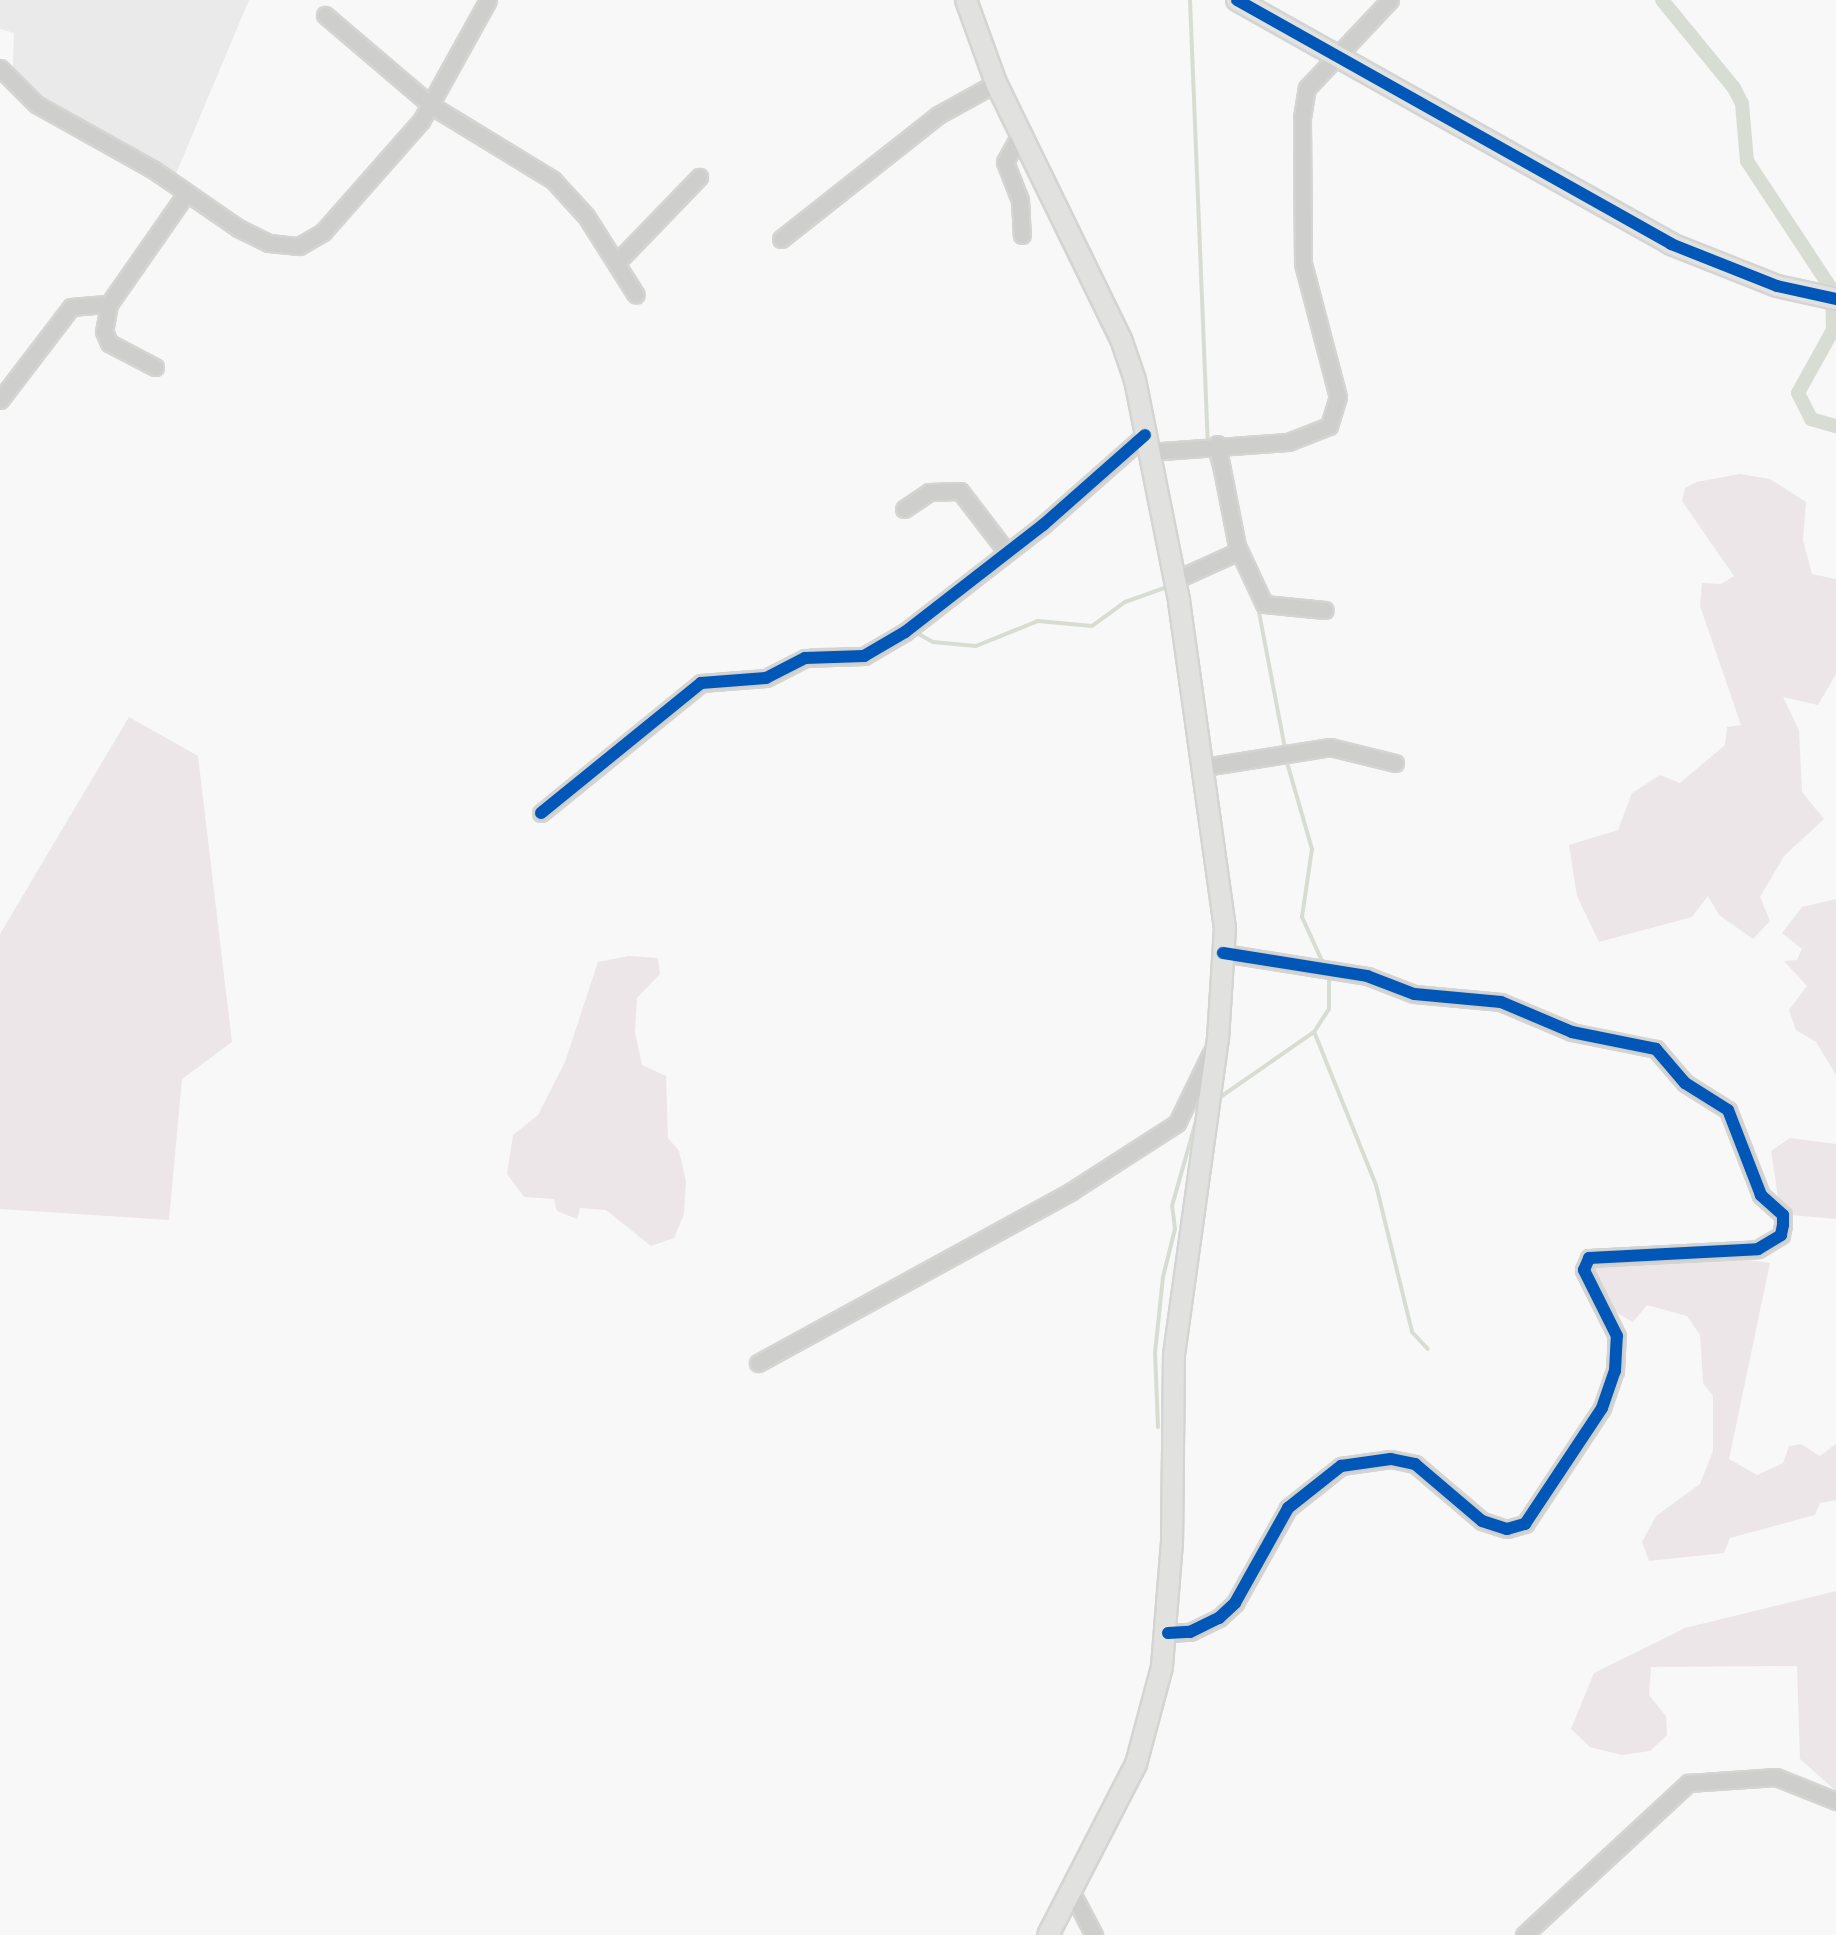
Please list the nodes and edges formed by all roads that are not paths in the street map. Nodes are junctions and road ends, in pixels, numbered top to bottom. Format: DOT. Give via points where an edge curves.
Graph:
graph roads {
  1 [pos="488,0"];
  2 [pos="966,0"];
  3 [pos="1237,0"];
  4 [pos="1390,0"];
  5 [pos="325,15"];
  6 [pos="1334,56"];
  7 [pos="0,68"];
  8 [pos="996,83"];
  9 [pos="432,106"];
  10 [pos="1020,133"];
  11 [pos="699,176"];
  12 [pos="185,195"];
  13 [pos="1022,235"];
  14 [pos="782,239"];
  15 [pos="618,261"];
  16 [pos="636,295"];
  17 [pos="1830,298"];
  18 [pos="109,304"];
  19 [pos="156,367"];
  20 [pos="0,400"];
  21 [pos="1208,444"];
  22 [pos="1147,446"];
  23 [pos="904,509"];
  24 [pos="1006,551"];
  25 [pos="1239,551"];
  26 [pos="1176,583"];
  27 [pos="1324,610"];
  28 [pos="1395,763"];
  29 [pos="1204,767"];
  30 [pos="541,813"];
  31 [pos="1223,953"];
  32 [pos="1218,1038"];
  33 [pos="758,1362"];
  34 [pos="1168,1633"];
  35 [pos="1836,1801"];
  36 [pos="1071,1891"];
  37 [pos="1048,1935"];
  38 [pos="1094,1935"];
  39 [pos="1524,1935"];
  1 -- 9 [label="street" via="445,68"];
  2 -- 8 [label="main road"];
  3 -- 6 [label="main road"];
  4 -- 6 [label="street"];
  5 -- 9 [label="street"];
  6 -- 17 [label="main road" via="1671,244 1777,286"];
  6 -- 21 [label="street" via="1307,88 1301,226 1308,297 1338,397 1336,414 1329,426 1302,438"];
  7 -- 12 [label="street" via="36,104 154,170"];
  8 -- 10 [label="main road"];
  8 -- 14 [label="street" via="938,115"];
  9 -- 12 [label="street" via="311,244 269,243"];
  9 -- 15 [label="street" via="553,180"];
  10 -- 13 [label="street" via="1005,162 1020,200"];
  10 -- 22 [label="main road" via="1121,338"];
  11 -- 15 [label="street"];
  12 -- 18 [label="street"];
  15 -- 16 [label="street"];
  18 -- 19 [label="street" via="104,331 110,343"];
  18 -- 20 [label="street" via="71,307"];
  21 -- 22 [label="street"];
  21 -- 25 [label="street"];
  22 -- 24 [label="street"];
  22 -- 26 [label="main road"];
  23 -- 24 [label="street" via="929,492 960,491"];
  24 -- 30 [label="street" via="909,629 864,656 805,658 766,678 701,683"];
  25 -- 26 [label="street"];
  25 -- 27 [label="street" via="1264,604"];
  26 -- 29 [label="main road"];
  28 -- 29 [label="street" via="1330,747"];
  29 -- 31 [label="main road"];
  31 -- 32 [label="main road"];
  31 -- 34 [label="street" via="1368,976 1414,994 1500,1002 1572,1032 1656,1049 1685,1084 1728,1110 1761,1195 1783,1215 1783,1225 1781,1235 1758,1249 1589,1258 1584,1270 1616,1336 1615,1371 1602,1408 1525,1524 1507,1529 1482,1521 1415,1464 1390,1459 1341,1466 1305,1488 1288,1508 1227,1611 1203,1628"];
  32 -- 33 [label="street" via="1177,1123 1070,1192"];
  32 -- 34 [label="main road" via="1174,1354"];
  34 -- 36 [label="main road" via="1136,1764"];
  35 -- 39 [label="street" via="1776,1777 1688,1783"];
  36 -- 37 [label="main road"];
  36 -- 38 [label="street"];
}
